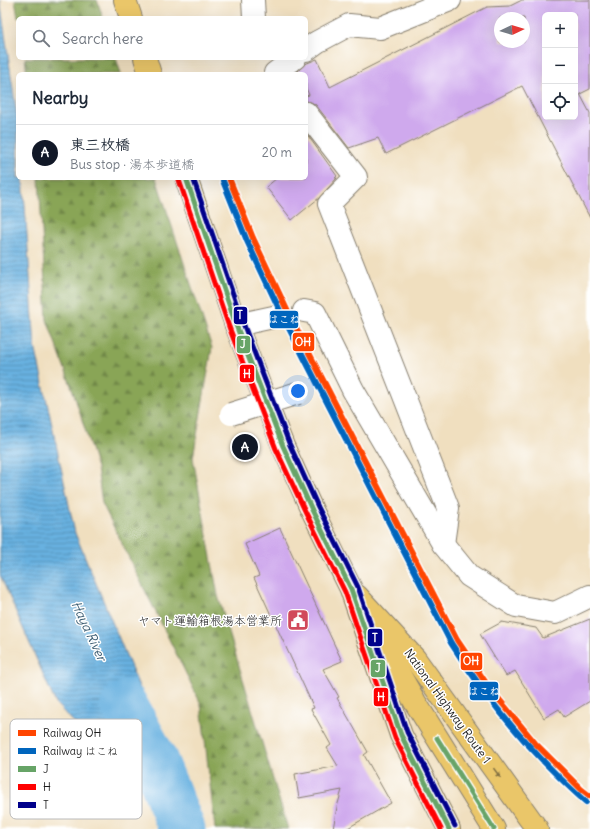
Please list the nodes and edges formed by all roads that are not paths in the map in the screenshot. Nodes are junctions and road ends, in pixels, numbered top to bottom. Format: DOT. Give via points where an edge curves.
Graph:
graph roads {
  1 [pos="125,0"];
  2 [pos="253,0"];
  3 [pos="450,0"];
  4 [pos="130,16"];
  5 [pos="254,16"];
  6 [pos="308,49"];
  7 [pos="146,60"];
  8 [pos="291,60"];
  9 [pos="273,68"];
  10 [pos="149,72"];
  11 [pos="308,116"];
  12 [pos="187,180"];
  13 [pos="304,310"];
  14 [pos="278,316"];
  15 [pos="236,324"];
  16 [pos="298,393"];
  17 [pos="231,414"];
  18 [pos="443,544"];
  19 [pos="351,589"];
  20 [pos="590,596"];
  21 [pos="450,829"];
  22 [pos="494,829"];
  23 [pos="537,829"];
  1 -- 4 [label="highway"];
  2 -- 5 [label="street"];
  3 -- 6 [label="street" via="380,28 349,25"];
  7 -- 10 [label="highway"];
  8 -- 9 [label="street"];
  11 -- 18 [label="street" via="356,177 329,204 448,508"];
  12 -- 15 [label="highway, National Highway Route 1"];
  13 -- 18 [label="street" via="315,313 353,390"];
  14 -- 15 [label="street"];
  15 -- 19 [label="highway, National Highway Route 1" via="283,446"];
  16 -- 17 [label="street, bridge"];
  18 -- 20 [label="street" via="469,576 516,606 555,613"];
  19 -- 21 [label="highway, National Highway Route 1" via="401,735"];
  19 -- 22 [label="highway" via="415,702"];
  19 -- 23 [label="highway, National Highway Route 1, one-way" via="415,659"];
}
